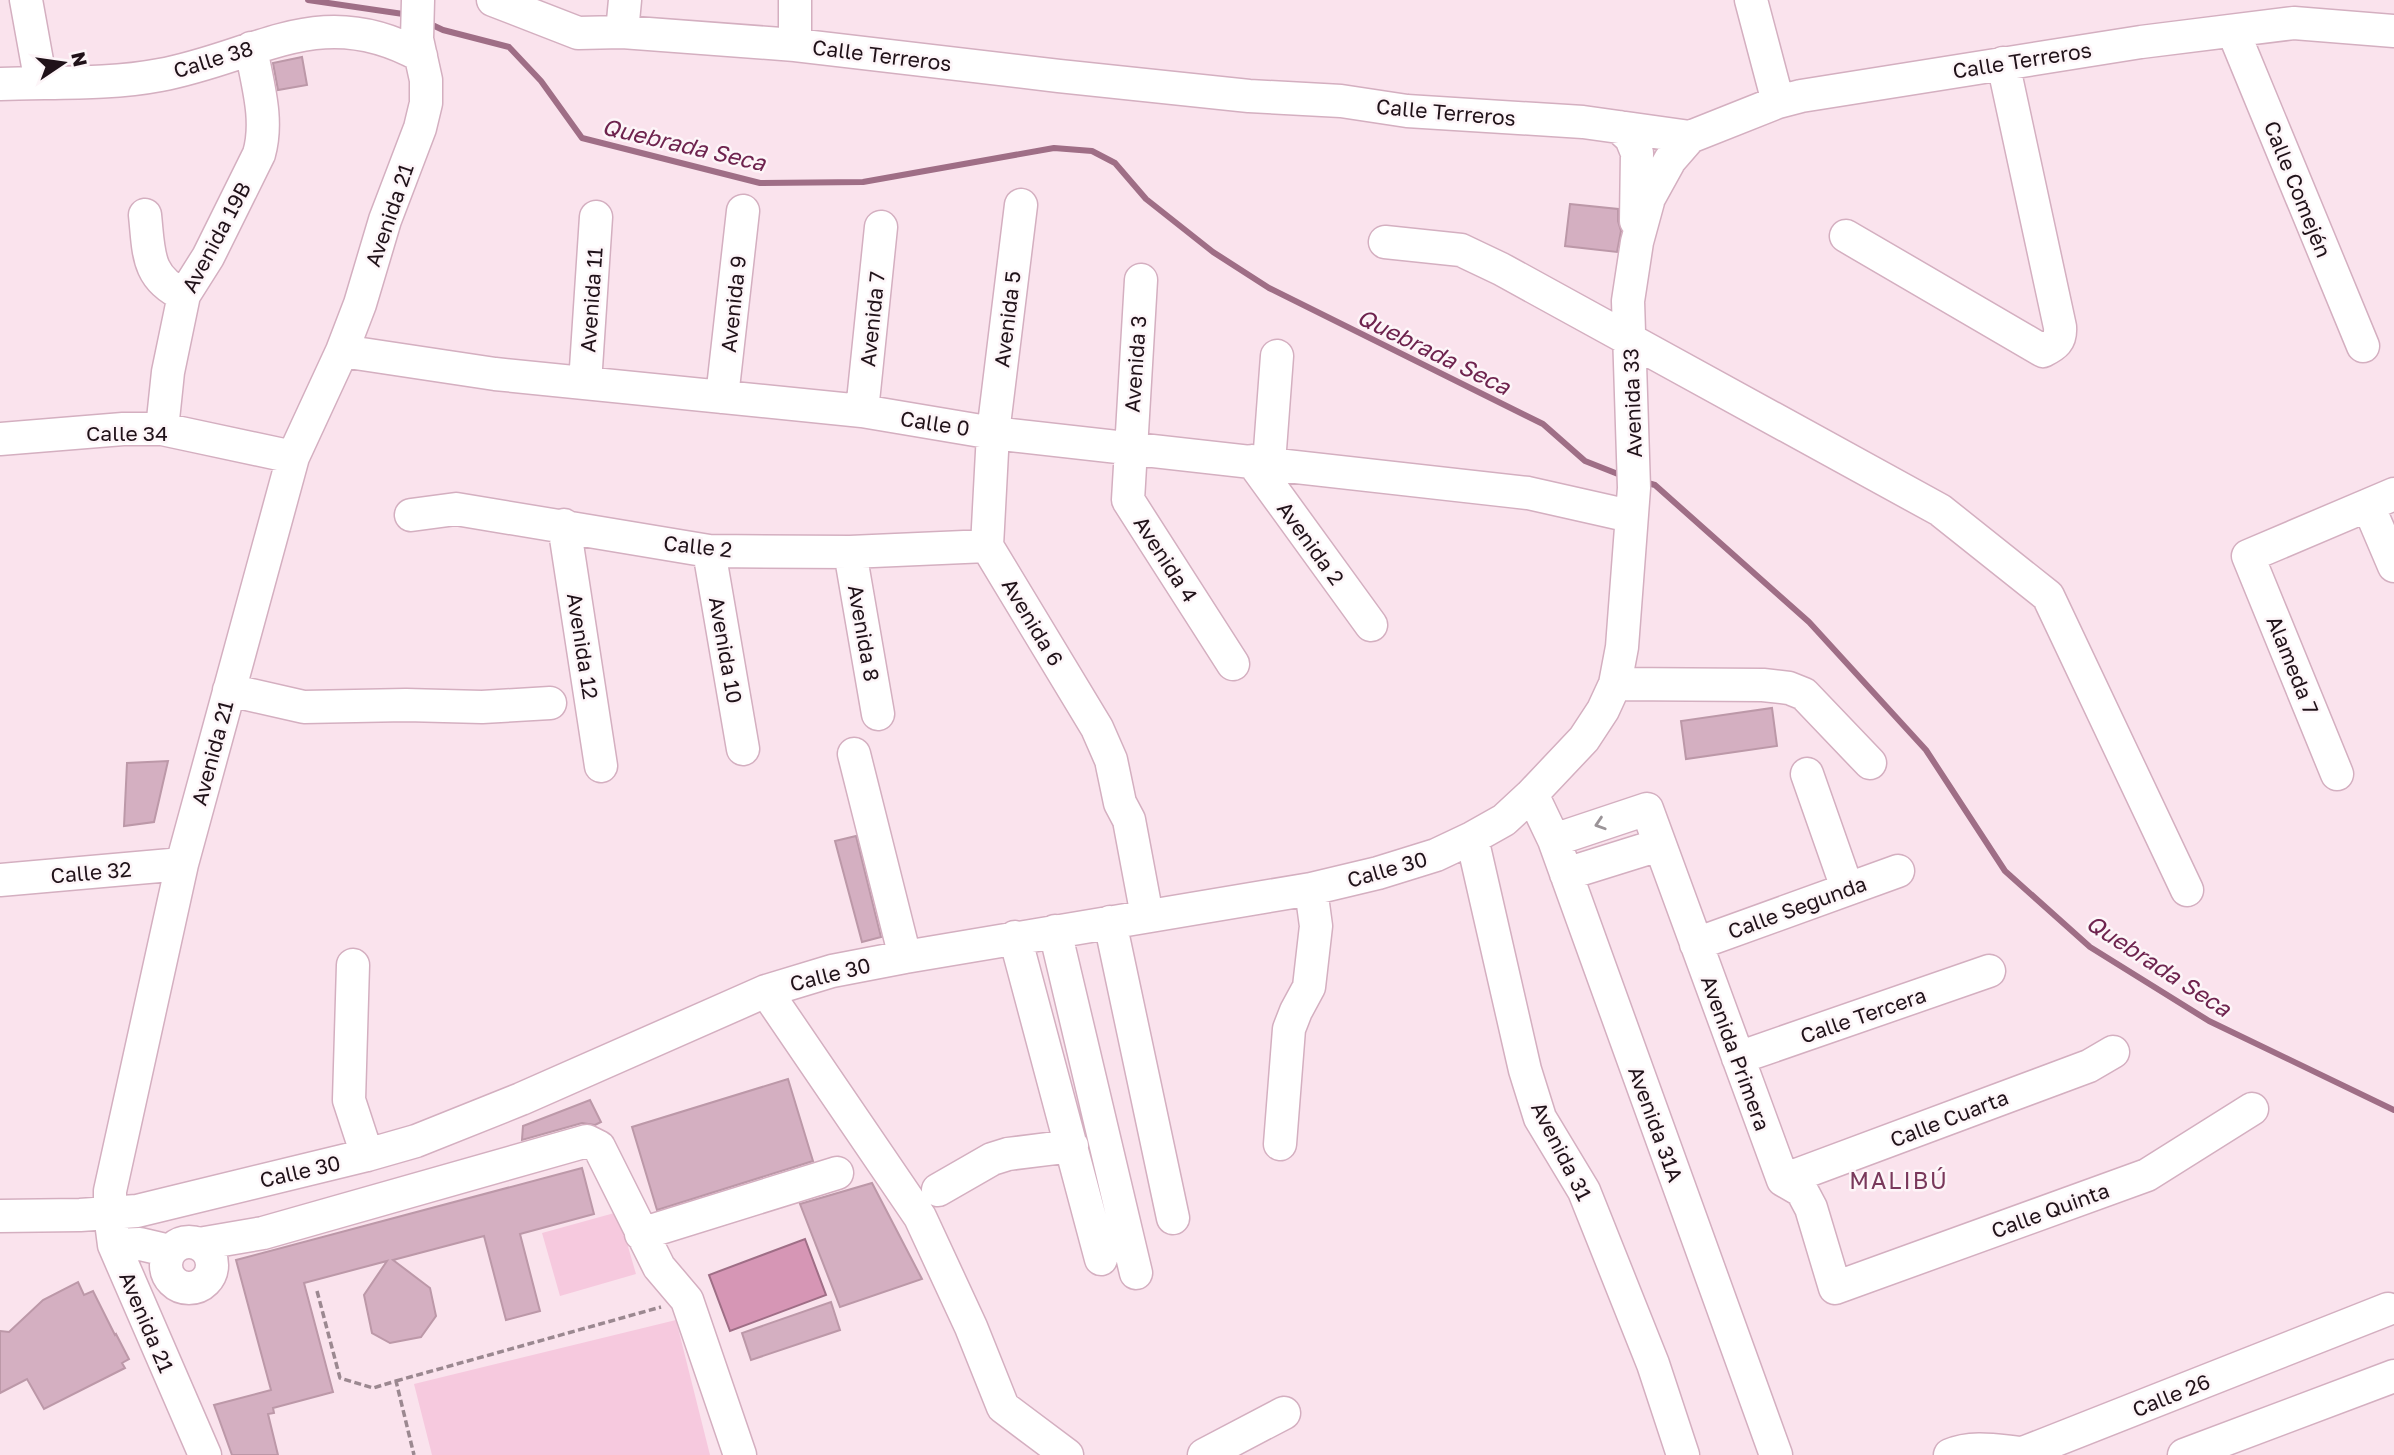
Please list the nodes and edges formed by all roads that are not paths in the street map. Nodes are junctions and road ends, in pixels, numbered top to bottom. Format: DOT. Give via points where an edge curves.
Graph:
graph roads {
  1 [pos="26,0"];
  2 [pos="493,0"];
  3 [pos="625,0"];
  4 [pos="795,0"];
  5 [pos="1751,0"];
  6 [pos="419,4"];
  7 [pos="2292,11"];
  8 [pos="2234,31"];
  9 [pos="2394,31"];
  10 [pos="622,33"];
  11 [pos="795,45"];
  12 [pos="419,47"];
  13 [pos="251,48"];
  14 [pos="2003,63"];
  15 [pos="41,83"];
  16 [pos="0,85"];
  17 [pos="1778,103"];
  18 [pos="1619,127"];
  19 [pos="1690,137"];
  20 [pos="1021,205"];
  21 [pos="743,211"];
  22 [pos="145,215"];
  23 [pos="596,217"];
  24 [pos="881,227"];
  25 [pos="1846,236"];
  26 [pos="1385,242"];
  27 [pos="1637,242"];
  28 [pos="1141,281"];
  29 [pos="184,295"];
  30 [pos="1631,340"];
  31 [pos="2362,346"];
  32 [pos="342,352"];
  33 [pos="1277,356"];
  34 [pos="585,383"];
  35 [pos="722,397"];
  36 [pos="862,411"];
  37 [pos="162,429"];
  38 [pos="993,433"];
  39 [pos="0,439"];
  40 [pos="1129,447"];
  41 [pos="293,457"];
  42 [pos="1260,462"];
  43 [pos="1633,489"];
  44 [pos="2381,499"];
  45 [pos="411,515"];
  46 [pos="564,525"];
  47 [pos="987,546"];
  48 [pos="709,551"];
  49 [pos="850,552"];
  50 [pos="2394,566"];
  51 [pos="1371,625"];
  52 [pos="1233,664"];
  53 [pos="1615,684"];
  54 [pos="229,690"];
  55 [pos="550,703"];
  56 [pos="878,715"];
  57 [pos="743,749"];
  58 [pos="854,754"];
  59 [pos="1870,763"];
  60 [pos="601,766"];
  61 [pos="1807,774"];
  62 [pos="2337,774"];
  63 [pos="1532,794"];
  64 [pos="1472,838"];
  65 [pos="1554,840"];
  66 [pos="1659,845"];
  67 [pos="182,864"];
  68 [pos="1898,871"];
  69 [pos="1566,874"];
  70 [pos="0,880"];
  71 [pos="1847,888"];
  72 [pos="1311,889"];
  73 [pos="2187,890"];
  74 [pos="1127,919"];
  75 [pos="1055,931"];
  76 [pos="1016,937"];
  77 [pos="1696,944"];
  78 [pos="905,957"];
  79 [pos="353,965"];
  80 [pos="1989,971"];
  81 [pos="766,990"];
  82 [pos="2113,1052"];
  83 [pos="1738,1058"];
  84 [pos="2252,1109"];
  85 [pos="1280,1144"];
  86 [pos="1072,1146"];
  87 [pos="367,1155"];
  88 [pos="837,1174"];
  89 [pos="1783,1180"];
  90 [pos="938,1190"];
  91 [pos="110,1214"];
  92 [pos="0,1216"];
  93 [pos="1173,1218"];
  94 [pos="641,1234"];
  95 [pos="114,1245"];
  96 [pos="1101,1259"];
  97 [pos="1136,1273"];
  98 [pos="1835,1288"];
  99 [pos="2388,1309"];
  100 [pos="2394,1376"];
  101 [pos="1284,1413"];
  102 [pos="201,1454"];
  103 [pos="740,1455"];
  104 [pos="1067,1455"];
  105 [pos="1204,1455"];
  106 [pos="1683,1455"];
  107 [pos="1776,1455"];
  108 [pos="1950,1455"];
  109 [pos="2184,1455"];
  1 -- 15 [label="street"];
  2 -- 10 [label="street, Calle Terreros" via="578,33"];
  3 -- 10 [label="street"];
  4 -- 11 [label="street"];
  5 -- 17 [label="street"];
  6 -- 12 [label="street, Avenida 21"];
  7 -- 8 [label="street, Calle Terreros"];
  7 -- 9 [label="street, Calle Terreros"];
  8 -- 14 [label="street, Calle Terreros"];
  8 -- 31 [label="street, Calle Comején"];
  10 -- 11 [label="street, Calle Terreros"];
  11 -- 18 [label="street, Calle Terreros" via="1406,111"];
  12 -- 13 [label="street, Calle 38" via="357,33 312,32"];
  12 -- 32 [label="street, Avenida 21" via="426,80 420,128"];
  13 -- 15 [label="street, Calle 38" via="158,76"];
  13 -- 29 [label="street, Avenida 19B" via="264,137 214,246"];
  14 -- 17 [label="street, Calle Terreros"];
  14 -- 25 [label="street" via="2060,327 2061,337 2054,346 2043,351"];
  15 -- 16 [label="street, Calle 38"];
  17 -- 19 [label="street, Calle Terreros"];
  18 -- 19 [label="street, Calle Terreros"];
  18 -- 27 [label="street" via="1631,138 1637,153"];
  19 -- 27 [label="street, Avenida 33" via="1670,160 1649,198"];
  20 -- 38 [label="street, Avenida 5"];
  21 -- 35 [label="street, Avenida 9"];
  22 -- 29 [label="street" via="152,268 169,288"];
  23 -- 34 [label="street, Avenida 11"];
  24 -- 36 [label="street, Avenida 7"];
  26 -- 30 [label="street" via="1461,250"];
  27 -- 30 [label="street, Avenida 33" via="1628,301"];
  28 -- 40 [label="street, Avenida 3"];
  29 -- 37 [label="street, Avenida 19B"];
  30 -- 43 [label="street, Avenida 33"];
  30 -- 73 [label="street" via="1940,510 2048,596"];
  32 -- 34 [label="street, Calle 0"];
  32 -- 41 [label="street, Avenida 21"];
  33 -- 42 [label="street"];
  34 -- 35 [label="street, Calle 0"];
  35 -- 36 [label="street, Calle 0"];
  36 -- 38 [label="street, Calle 0"];
  37 -- 39 [label="street, Calle 34"];
  37 -- 41 [label="street, Calle 34"];
  38 -- 40 [label="street, Calle 0"];
  38 -- 47 [label="street"];
  40 -- 42 [label="street, Calle 0"];
  40 -- 52 [label="street, Avenida 4" via="1128,500"];
  41 -- 54 [label="street, Avenida 21"];
  42 -- 43 [label="street, Calle 0" via="1528,493"];
  42 -- 51 [label="street, Avenida 2"];
  43 -- 53 [label="street, Avenida 33" via="1622,647"];
  44 -- 50 [label="street"];
  44 -- 62 [label="street, Alameda 7" via="2248,556"];
  45 -- 46 [label="street, Calle 2" via="456,509"];
  46 -- 48 [label="street, Calle 2"];
  46 -- 60 [label="street, Avenida 12"];
  47 -- 49 [label="street, Calle 2"];
  47 -- 74 [label="street, Avenida 6" via="1097,728 1111,760 1120,803 1112,825"];
  48 -- 49 [label="street, Calle 2"];
  48 -- 57 [label="street, Avenida 10"];
  49 -- 56 [label="street, Avenida 8"];
  53 -- 59 [label="street" via="1789,688 1804,694"];
  53 -- 63 [label="street, Calle 30" via="1584,739"];
  54 -- 55 [label="street" via="304,707"];
  54 -- 67 [label="street, Avenida 21"];
  58 -- 78 [label="street"];
  61 -- 71 [label="street"];
  63 -- 64 [label="street, Calle 30" via="1504,820"];
  63 -- 65 [label="street, Avenida 31A"];
  64 -- 72 [label="street, Calle 30" via="1436,855"];
  64 -- 106 [label="street, Avenida 31" via="1540,1118 1584,1191 1653,1364"];
  66 -- 65 [label="street, Avenida Primera, one-way" via="1647,809"];
  65 -- 69 [label="street, Avenida 31A"];
  66 -- 69 [label="street"];
  66 -- 77 [label="street, Avenida Primera"];
  67 -- 70 [label="street, Calle 32"];
  67 -- 91 [label="street, Avenida 21" via="110,1191"];
  68 -- 71 [label="street, Calle Segunda"];
  69 -- 107 [label="street, Avenida 31A"];
  71 -- 77 [label="street, Calle Segunda"];
  72 -- 74 [label="street, Calle 30"];
  72 -- 85 [label="street" via="1317,926 1309,987 1289,1029"];
  74 -- 75 [label="street, Calle 30"];
  74 -- 93 [label="street, Avenida 6"];
  75 -- 76 [label="street, Calle 30"];
  75 -- 97 [label="street"];
  76 -- 78 [label="street, Calle 30"];
  76 -- 86 [label="street"];
  77 -- 83 [label="street, Avenida Primera"];
  78 -- 81 [label="street, Calle 30"];
  79 -- 87 [label="street" via="349,1100"];
  80 -- 83 [label="street, Calle Tercera"];
  81 -- 87 [label="street, Calle 30" via="521,1098 416,1141"];
  81 -- 104 [label="street" via="920,1217 1003,1407"];
  82 -- 89 [label="street, Calle Cuarta" via="2089,1066"];
  83 -- 89 [label="street, Avenida Primera"];
  84 -- 98 [label="street, Calle Quinta" via="2147,1175"];
  86 -- 90 [label="street" via="992,1159"];
  86 -- 96 [label="street"];
  87 -- 91 [label="street, Calle 30"];
  88 -- 94 [label="street"];
  89 -- 98 [label="street, Avenida Primera" via="1802,1191 1811,1208"];
  91 -- 92 [label="street, Calle 30"];
  91 -- 95 [label="street, Avenida 21"];
  94 -- 95 [label="street" via="599,1147 587,1141 263,1233 184,1247"];
  94 -- 103 [label="street" via="659,1267 687,1300"];
  95 -- 102 [label="street, Avenida 21"];
  99 -- 108 [label="street, Calle 26" via="2023,1454 1984,1449"];
  100 -- 109 [label="street"];
  101 -- 105 [label="street"];
}
